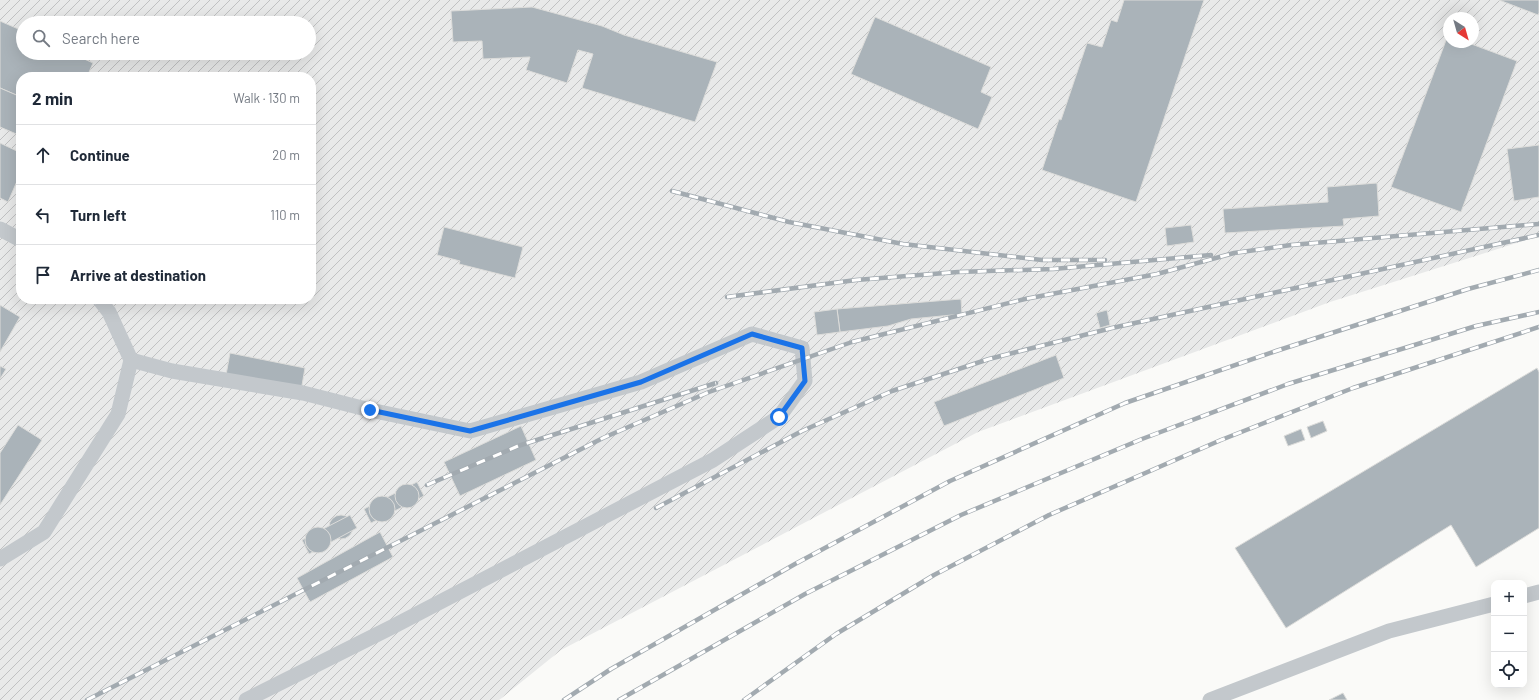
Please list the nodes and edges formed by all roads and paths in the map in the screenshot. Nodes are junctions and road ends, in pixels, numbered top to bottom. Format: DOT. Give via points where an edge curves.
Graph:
graph roads {
  1 [pos="0,230"];
  2 [pos="16,238"];
  3 [pos="103,304"];
  4 [pos="131,360"];
  5 [pos="0,559"];
  6 [pos="1539,592"];
  7 [pos="1527,595"];
  8 [pos="1491,605"];
  9 [pos="1214,699"];
  10 [pos="246,700"];
  1 -- 2 [label="lane"];
  3 -- 4 [label="lane"];
  4 -- 5 [label="lane" via="118,414 44,532"];
  4 -- 10 [label="lane" via="172,371 302,393 470,431 641,382 752,334 802,348 805,381 779,417 714,460"];
  6 -- 7 [label="lane"];
  8 -- 9 [label="lane" via="1388,631"];
}
